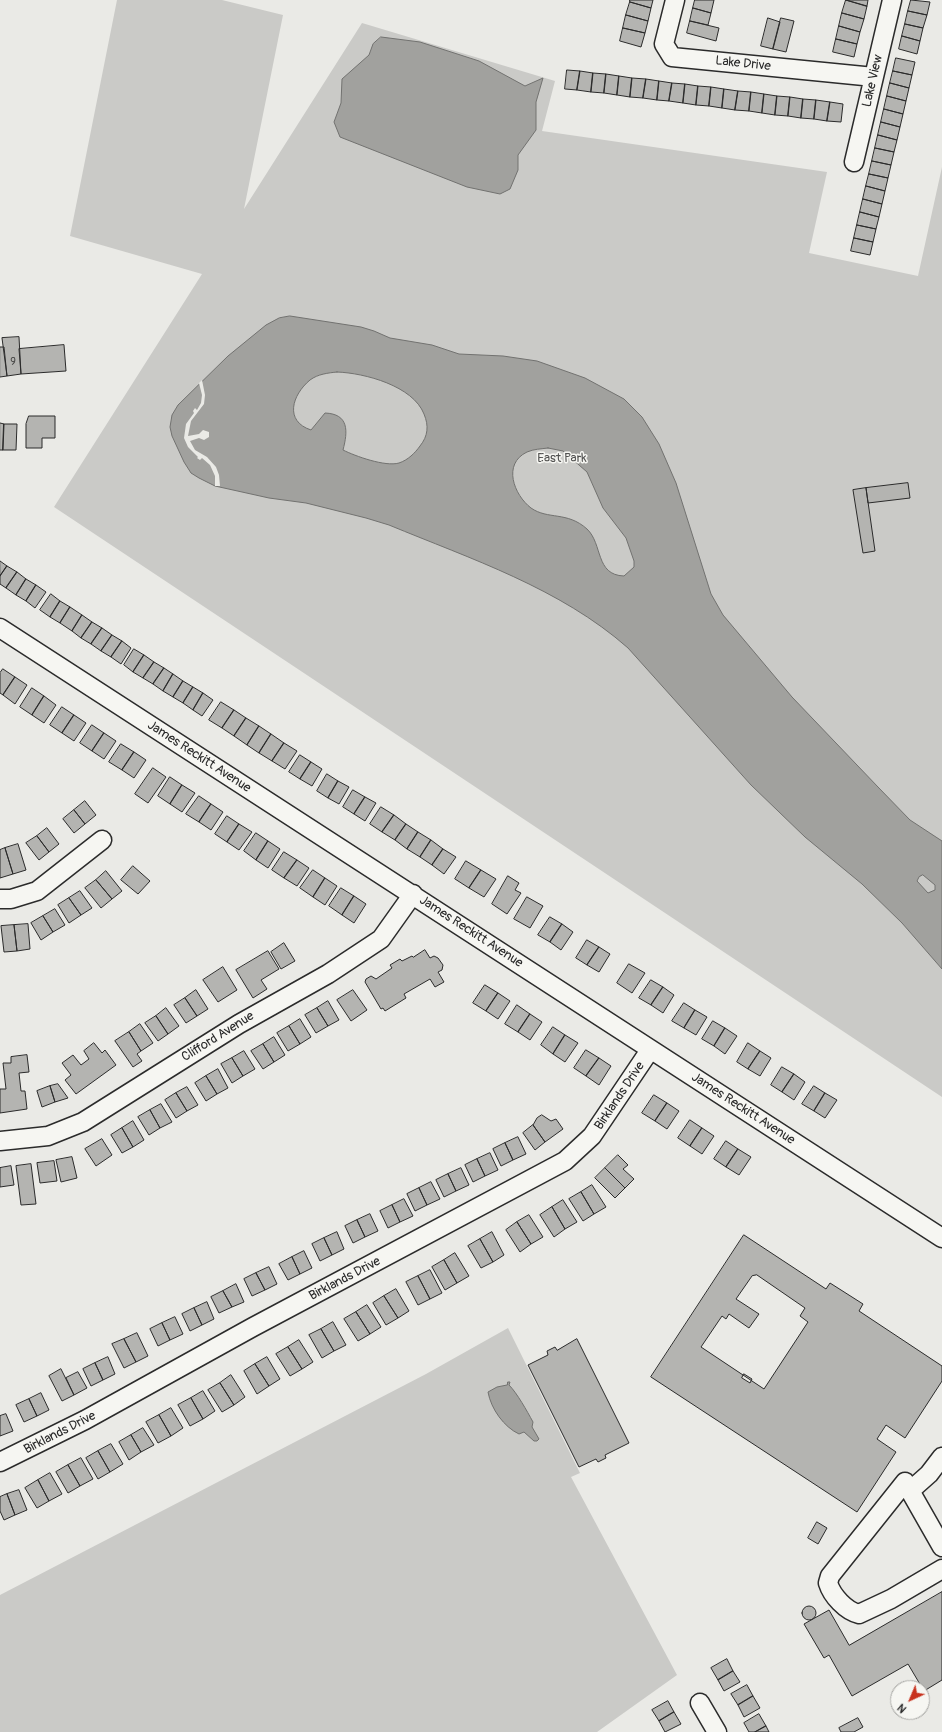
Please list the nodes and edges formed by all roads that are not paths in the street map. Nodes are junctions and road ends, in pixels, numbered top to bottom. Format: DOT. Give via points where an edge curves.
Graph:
graph roads {
  1 [pos="675,0"];
  2 [pos="892,0"];
  3 [pos="874,77"];
  4 [pos="854,162"];
  5 [pos="0,628"];
  6 [pos="102,840"];
  7 [pos="413,894"];
  8 [pos="0,899"];
  9 [pos="650,1050"];
  10 [pos="0,1141"];
  11 [pos="942,1238"];
  12 [pos="942,1457"];
  13 [pos="0,1462"];
  14 [pos="911,1490"];
  15 [pos="942,1547"];
  16 [pos="942,1569"];
  17 [pos="700,1703"];
  18 [pos="717,1732"];
  1 -- 3 [label="street, Lake Drive" via="664,44 672,57"];
  2 -- 3 [label="street, Lake View"];
  3 -- 4 [label="street, Lake View"];
  5 -- 7 [label="street, James Reckitt Avenue"];
  6 -- 8 [label="street" via="37,891 11,899"];
  7 -- 9 [label="street, James Reckitt Avenue"];
  7 -- 10 [label="street, Clifford Avenue" via="381,939 328,974 238,1024 83,1122 48,1136"];
  9 -- 11 [label="street, James Reckitt Avenue"];
  9 -- 13 [label="street, Birklands Drive" via="592,1136 565,1162 253,1327 85,1420"];
  12 -- 14 [label="street" via="929,1474"];
  14 -- 15 [label="street"];
  14 -- 16 [label="street" via="905,1482 830,1576 828,1583 851,1612 859,1614 891,1599"];
  17 -- 18 [label="street"];
}
